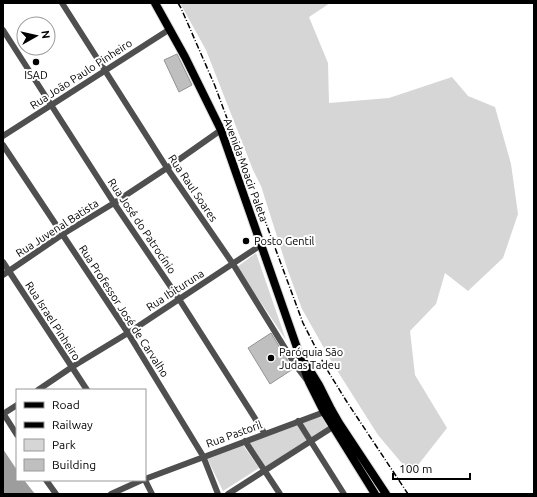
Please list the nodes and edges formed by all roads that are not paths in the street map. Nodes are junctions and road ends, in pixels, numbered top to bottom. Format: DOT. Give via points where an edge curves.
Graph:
graph roads {
  1 [pos="62,3"];
  2 [pos="154,3"];
  3 [pos="170,29"];
  4 [pos="3,30"];
  5 [pos="104,70"];
  6 [pos="51,105"];
  7 [pos="221,130"];
  8 [pos="3,136"];
  9 [pos="3,145"];
  10 [pos="167,168"];
  11 [pos="114,203"];
  12 [pos="63,234"];
  13 [pos="261,245"];
  14 [pos="3,262"];
  15 [pos="233,264"];
  16 [pos="9,271"];
  17 [pos="3,275"];
  18 [pos="179,299"];
  19 [pos="128,333"];
  20 [pos="299,353"];
  21 [pos="72,366"];
  22 [pos="309,382"];
  23 [pos="39,389"];
  24 [pos="86,389"];
  25 [pos="16,406"];
  26 [pos="328,411"];
  27 [pos="3,414"];
  28 [pos="298,421"];
  29 [pos="336,424"];
  30 [pos="16,434"];
  31 [pos="265,434"];
  32 [pos="245,441"];
  33 [pos="310,441"];
  34 [pos="203,456"];
  35 [pos="265,470"];
  36 [pos="146,479"];
  37 [pos="47,481"];
  38 [pos="140,481"];
  39 [pos="146,481"];
  40 [pos="56,494"];
  41 [pos="111,494"];
  42 [pos="152,494"];
  43 [pos="218,494"];
  44 [pos="228,494"];
  45 [pos="280,494"];
  46 [pos="344,494"];
  47 [pos="375,494"];
  48 [pos="386,494"];
  1 -- 5 [label="street, Rua Raul Soares"];
  2 -- 3 [label="main road, Avenida Moacir Paleta"];
  3 -- 5 [label="street, Rua João Paulo Pinheiro"];
  3 -- 7 [label="main road, Avenida Moacir Paleta"];
  4 -- 6 [label="street, Rua José do Patrocínio"];
  5 -- 6 [label="street, Rua João Paulo Pinheiro"];
  5 -- 10 [label="street, Rua Raul Soares"];
  6 -- 8 [label="street, Rua João Paulo Pinheiro"];
  6 -- 11 [label="street, Rua José do Patrocínio"];
  7 -- 10 [label="street, Rua Juvenal Batista"];
  7 -- 13 [label="main road, Avenida Moacir Paleta"];
  9 -- 12 [label="street, Rua Professor José de Carvalho"];
  10 -- 11 [label="street, Rua Juvenal Batista"];
  10 -- 15 [label="street, Rua Raul Soares"];
  11 -- 12 [label="street, Rua Juvenal Batista"];
  11 -- 18 [label="street, Rua José do Patrocínio"];
  12 -- 16 [label="street, Rua Juvenal Batista"];
  12 -- 19 [label="street, Rua Professor José de Carvalho"];
  13 -- 15 [label="street, Rua Ibituruna"];
  13 -- 20 [label="main road, Avenida Moacir Paleta"];
  14 -- 16 [label="street, Rua Israel Pinheiro"];
  15 -- 18 [label="street, Rua Ibituruna"];
  15 -- 22 [label="street, Rua Raul Soares" via="296,366"];
  16 -- 17 [label="street, Rua Juvenal Batista"];
  16 -- 21 [label="street, Rua Israel Pinheiro"];
  18 -- 19 [label="street, Rua Ibituruna"];
  18 -- 31 [label="street, Rua José do Patrocínio"];
  19 -- 21 [label="street, Rua Ibituruna"];
  19 -- 34 [label="street, Rua Professor José de Carvalho"];
  20 -- 22 [label="main road, Avenida Moacir Paleta"];
  20 -- 26 [label="main road, Avenida Moacir Paleta" via="319,385"];
  21 -- 23 [label="street, Rua Ibituruna"];
  21 -- 24 [label="street, Rua Israel Pinheiro"];
  22 -- 26 [label="main road, Avenida Moacir Paleta"];
  25 -- 27 [label="street"];
  26 -- 28 [label="street, Rua Pastoril"];
  26 -- 29 [label="main road, Avenida Moacir Paleta"];
  27 -- 30 [label="street"];
  28 -- 31 [label="street, Rua Pastoril"];
  28 -- 33 [label="street"];
  29 -- 33 [label="street"];
  29 -- 47 [label="main road, Avenida Moacir Paleta"];
  29 -- 48 [label="main road, Avenida Moacir Paleta"];
  31 -- 32 [label="street, Rua Pastoril"];
  32 -- 34 [label="street, Rua Pastoril"];
  32 -- 35 [label="street"];
  33 -- 35 [label="street"];
  33 -- 46 [label="street"];
  34 -- 36 [label="street, Rua Pastoril"];
  34 -- 43 [label="street, Rua Professor José de Carvalho"];
  35 -- 44 [label="street"];
  35 -- 45 [label="street"];
  37 -- 40 [label="street"];
  38 -- 41 [label="street"];
  39 -- 42 [label="street"];
}
